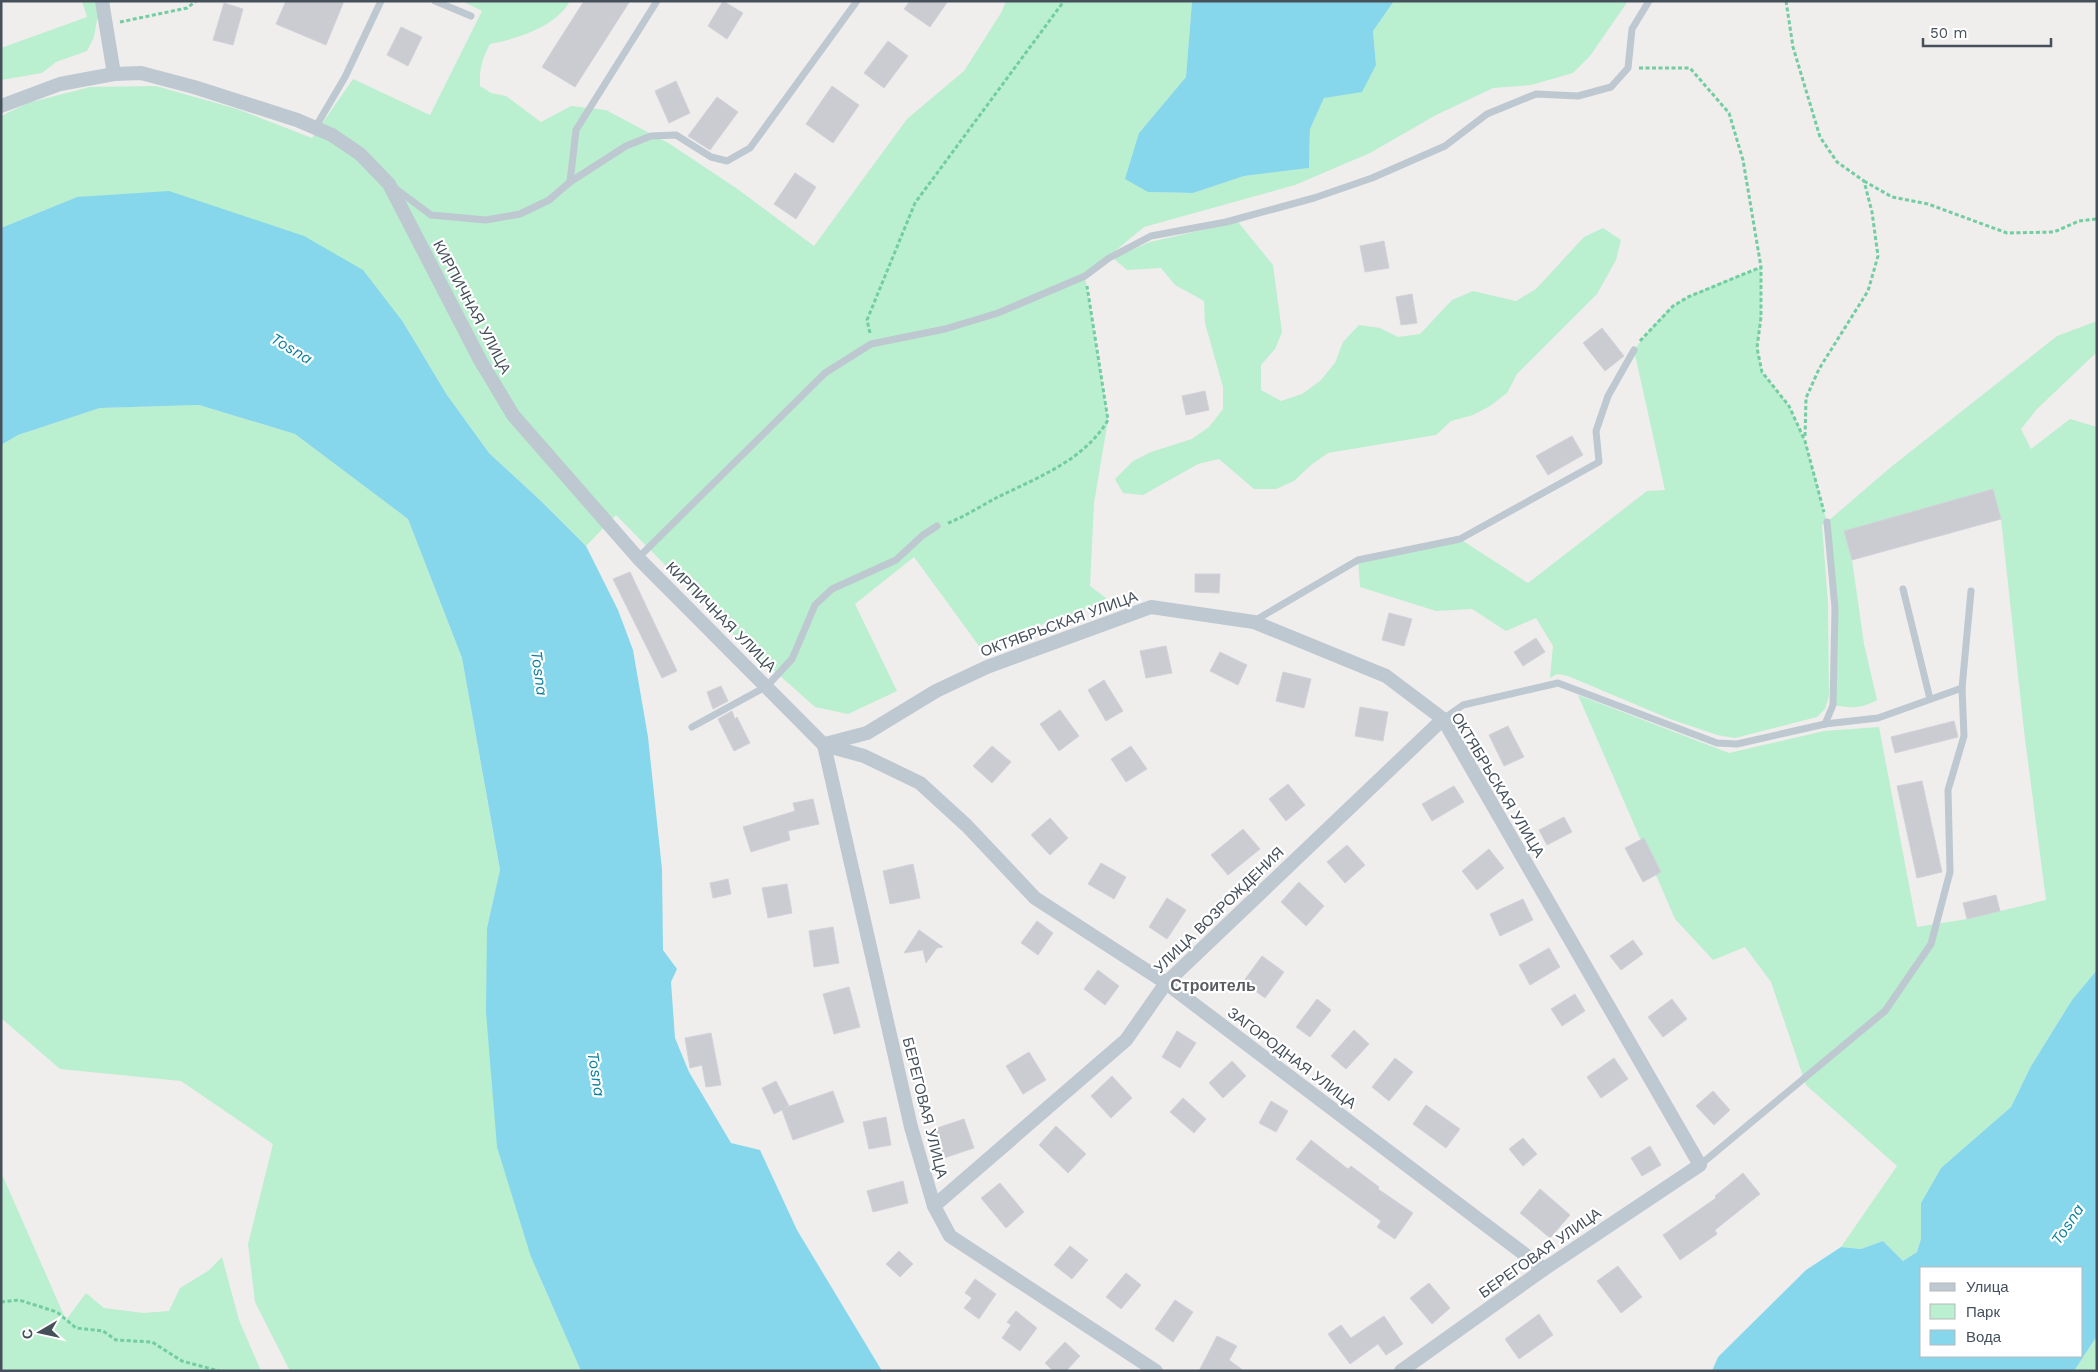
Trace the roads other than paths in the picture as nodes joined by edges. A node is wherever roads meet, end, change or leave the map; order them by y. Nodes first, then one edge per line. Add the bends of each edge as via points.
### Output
1 (102, 1) edge
2 (381, 1) edge
3 (435, 1) edge
4 (657, 1) edge
5 (857, 1) edge
6 (1649, 1) edge
7 (471, 16) dead end
8 (114, 74) junction
9 (1, 106) edge
10 (315, 128) junction
11 (570, 182) junction
12 (389, 184) junction
13 (1634, 350) road end
14 (1827, 522) road end
15 (937, 526) road end
16 (638, 558) junction
17 (1903, 589) dead end
18 (1970, 591) dead end
19 (1254, 622) junction
20 (767, 686) junction
21 (1962, 688) junction
22 (1930, 699) junction
23 (1443, 720) junction
24 (1825, 724) junction
25 (692, 726) dead end
26 (824, 745) junction
27 (1166, 983) junction
28 (1700, 1165) junction
29 (934, 1206) junction
30 (1544, 1269) junction
31 (1156, 1371) edge
32 (1400, 1371) edge

1 - 8 street
2 - 10 lane via 345,77
3 - 7 lane
4 - 11 lane via 576,130
5 - 11 lane via 750,148 727,161 711,157 676,135 651,136 626,146
6 - 16 lane via 1632,29 1628,68 1611,87 1578,96 1536,94 1487,114 1445,146 1356,184 1226,222 1151,236 1109,258 1085,276 998,313 945,329 871,344 825,373
8 - 9 street, КИРПИЧНАЯ УЛИЦА via 60,84
8 - 10 street, КИРПИЧНАЯ УЛИЦА via 141,73 194,87
10 - 12 street, КИРПИЧНАЯ УЛИЦА via 360,154
11 - 12 lane via 549,200 520,214 486,220 431,215
12 - 16 street, КИРПИЧНАЯ УЛИЦА via 480,360 513,415
13 - 19 lane via 1608,396 1596,431 1599,462 1460,539 1358,560
14 - 24 lane via 1835,608 1833,705
15 - 20 lane via 896,560 832,589 816,605 792,659
16 - 20 street, КИРПИЧНАЯ УЛИЦА
17 - 22 lane
18 - 21 lane
19 - 23 street, ОКТЯБРЬСКАЯ УЛИЦА via 1386,676
19 - 26 street, ОКТЯБРЬСКАЯ УЛИЦА via 1151,607 987,667 936,690 867,733
20 - 25 lane
20 - 26 street, КИРПИЧНАЯ УЛИЦА
21 - 22 lane
21 - 28 lane via 1964,736 1948,790 1950,872 1931,944 1885,1011
22 - 24 lane via 1878,718
23 - 24 lane via 1464,705 1558,683 1717,743 1737,744
23 - 27 street, УЛИЦА ВОЗРОЖДЕНИЯ
23 - 28 street, ОКТЯБРЬСКАЯ УЛИЦА
26 - 27 street, ЗАГОРОДНАЯ УЛИЦА via 864,756 920,783 967,826 1035,898
26 - 29 street, БЕРЕГОВАЯ УЛИЦА via 911,1127
27 - 29 street, УЛИЦА ВОЗРОЖДЕНИЯ via 1126,1040
27 - 30 street, ЗАГОРОДНАЯ УЛИЦА
28 - 30 street, БЕРЕГОВАЯ УЛИЦА
29 - 31 street, БЕРЕГОВАЯ УЛИЦА via 950,1236
30 - 32 street, БЕРЕГОВАЯ УЛИЦА

